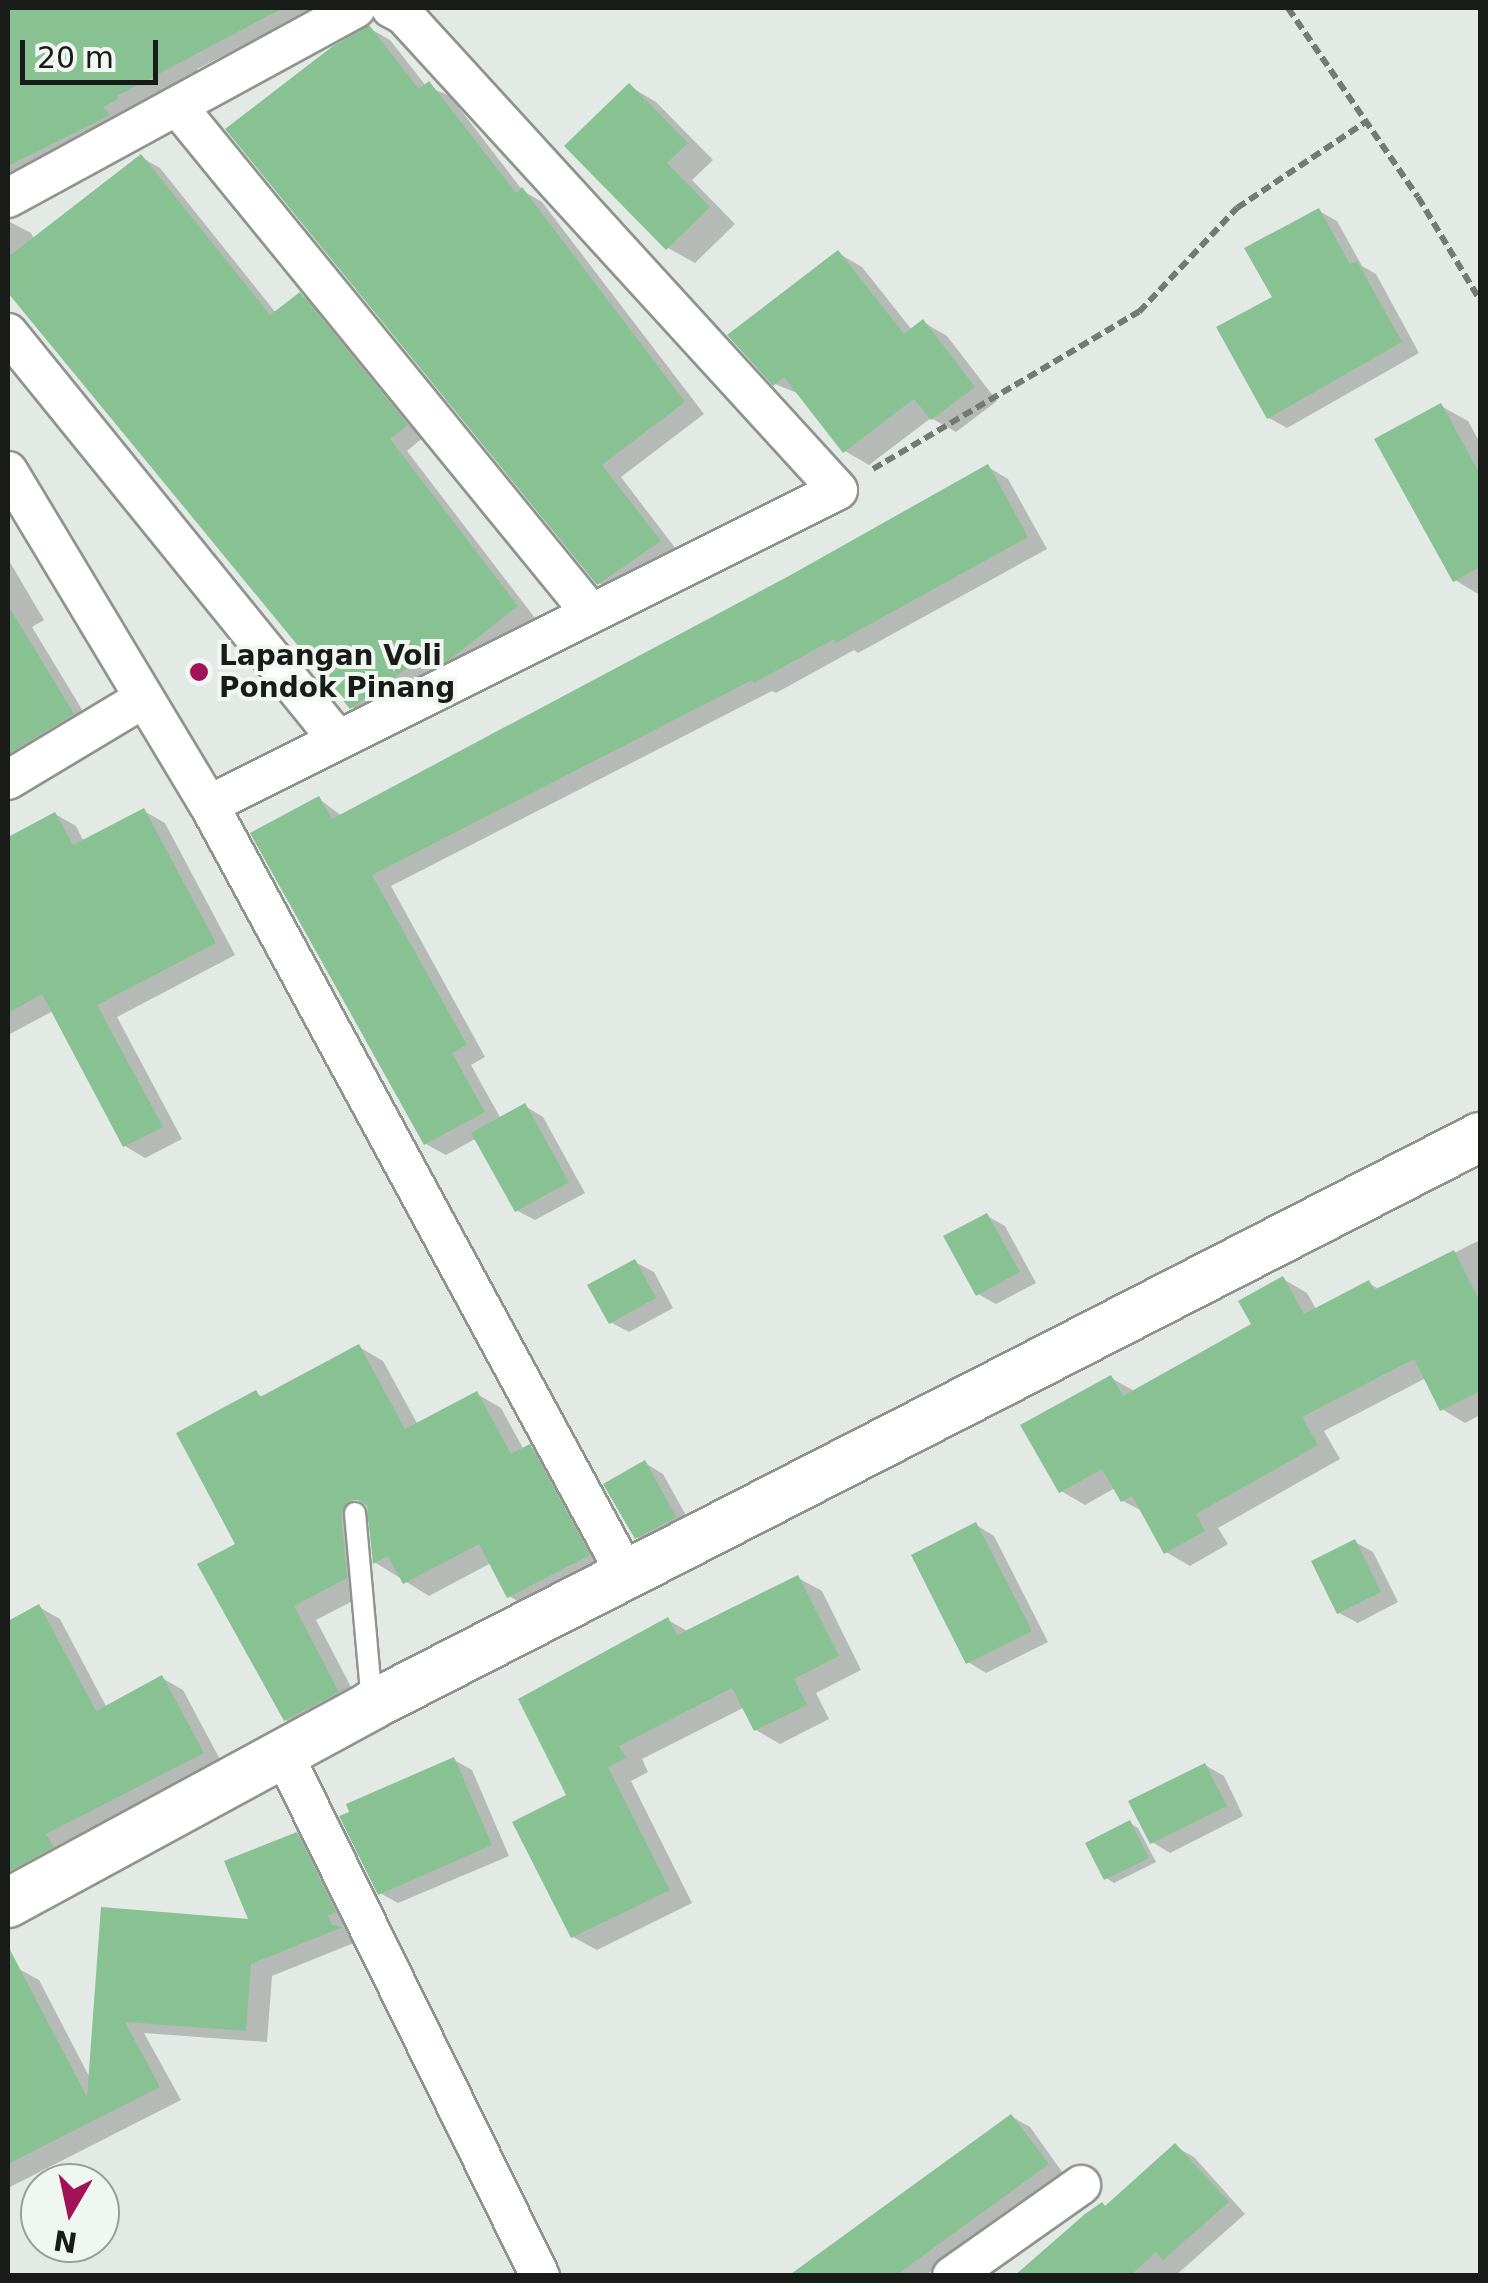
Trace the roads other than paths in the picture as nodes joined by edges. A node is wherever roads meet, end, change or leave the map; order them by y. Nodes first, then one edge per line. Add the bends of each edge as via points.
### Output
1 (356, 8) edge
2 (391, 8) edge
3 (178, 106) junction
4 (8, 198) edge
5 (8, 332) edge
6 (8, 471) edge
7 (591, 613) junction
8 (143, 699) junction
9 (338, 740) junction
10 (8, 780) edge
11 (209, 805) junction
12 (1480, 1137) edge
13 (355, 1513) dead end
14 (627, 1576) junction
15 (372, 1705) junction
16 (283, 1753) junction
17 (8, 1903) edge
18 (1081, 2185) dead end
19 (540, 2276) edge
20 (952, 2276) edge

1 - 3 street
2 - 7 street via 838,490
3 - 4 street
3 - 7 street
5 - 9 street
6 - 8 street
7 - 9 street
8 - 10 street
8 - 11 street
9 - 11 street
11 - 14 street
12 - 14 street
13 - 15 lane
14 - 15 street
15 - 16 street
16 - 17 street
16 - 19 street
18 - 20 street

